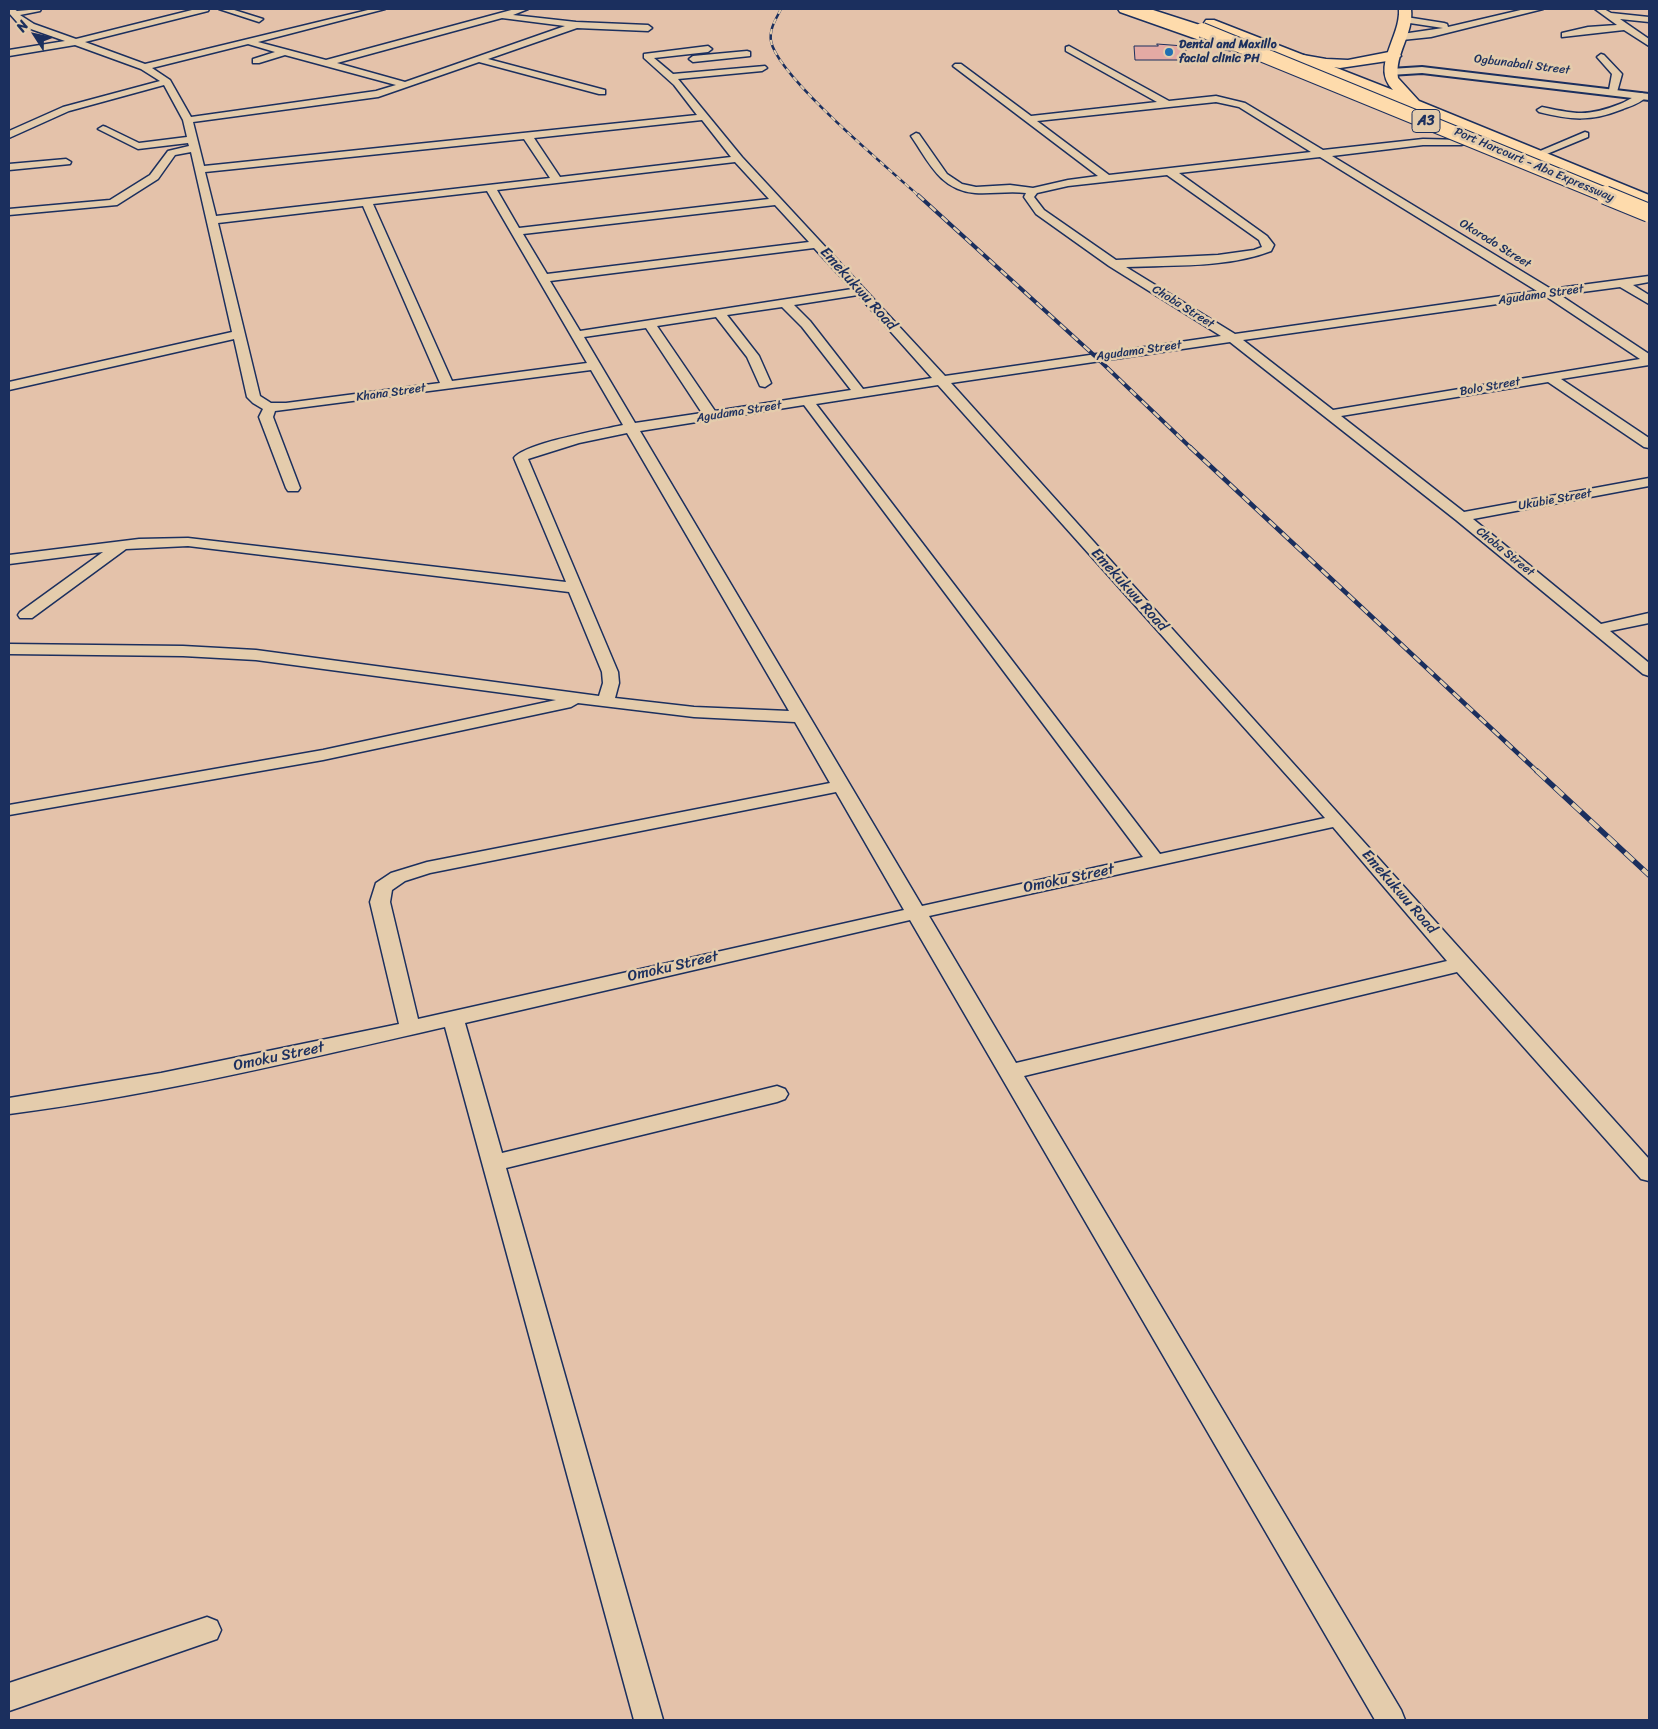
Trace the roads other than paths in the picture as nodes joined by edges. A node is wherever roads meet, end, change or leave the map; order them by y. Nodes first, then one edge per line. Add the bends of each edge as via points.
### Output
1 (37, 9) edge
2 (205, 9) edge
3 (223, 9) edge
4 (381, 9) edge
5 (524, 9) edge
6 (1124, 9) edge
7 (1139, 9) edge
8 (1153, 9) edge
9 (1167, 9) edge
10 (1539, 9) edge
11 (1599, 9) edge
12 (13, 11) edge
13 (486, 11) dead end
14 (1401, 14) edge
15 (502, 15) junction
16 (1610, 16) junction
17 (1649, 19) edge
18 (259, 20) dead end
19 (576, 25) junction
20 (1455, 27) junction
21 (648, 28) dead end
22 (1206, 28) junction
23 (1627, 28) junction
24 (1565, 35) dead end
25 (1402, 37) junction
26 (76, 42) junction
27 (249, 42) junction
28 (1649, 43) edge
29 (708, 49) dead end
30 (1069, 49) dead end
31 (286, 52) junction
32 (9, 53) edge
33 (747, 54) dead end
34 (1601, 57) dead end
35 (1303, 59) junction
36 (480, 60) junction
37 (256, 61) dead end
38 (1389, 61) junction
39 (654, 62) junction
40 (327, 63) junction
41 (958, 66) dead end
42 (144, 67) junction
43 (762, 68) dead end
44 (1343, 75) junction
45 (671, 77) junction
46 (1314, 81) junction
47 (166, 82) junction
48 (407, 85) junction
49 (1614, 90) junction
50 (602, 92) dead end
51 (1647, 96) edge
52 (1166, 103) junction
53 (1413, 104) junction
54 (1382, 110) junction
55 (1542, 110) dead end
56 (703, 117) junction
57 (1030, 119) junction
58 (188, 120) junction
59 (103, 129) dead end
60 (1436, 132) junction
61 (9, 135) edge
62 (527, 135) junction
63 (1586, 135) dead end
64 (916, 136) dead end
65 (1423, 142) junction
66 (1461, 142) junction
67 (195, 144) junction
68 (1325, 154) junction
69 (1538, 154) junction
70 (738, 159) junction
71 (66, 162) dead end
72 (9, 167) edge
73 (202, 169) junction
74 (1170, 172) junction
75 (1108, 179) junction
76 (557, 180) junction
77 (490, 188) junction
78 (1033, 190) junction
79 (1649, 200) edge
80 (776, 201) junction
81 (367, 202) junction
82 (1649, 206) edge
83 (9, 212) edge
84 (1649, 214) edge
85 (212, 220) junction
86 (1649, 220) edge
87 (516, 232) junction
88 (817, 244) junction
89 (1113, 264) junction
90 (543, 278) junction
91 (1649, 279) edge
92 (1622, 283) junction
93 (861, 291) junction
94 (1550, 294) junction
95 (1649, 300) edge
96 (785, 303) junction
97 (719, 313) junction
98 (648, 324) junction
99 (239, 334) junction
100 (576, 335) junction
101 (1233, 338) junction
102 (1649, 360) edge
103 (594, 366) junction
104 (1549, 377) junction
105 (940, 381) junction
106 (765, 383) dead end
107 (9, 386) edge
108 (448, 386) junction
109 (860, 393) junction
110 (807, 401) junction
111 (270, 407) junction
112 (1331, 414) junction
113 (711, 416) junction
114 (630, 428) junction
115 (1649, 444) edge
116 (1649, 482) edge
117 (293, 488) dead end
118 (1461, 517) junction
119 (122, 545) junction
120 (9, 559) edge
121 (575, 588) junction
122 (26, 615) dead end
123 (1649, 618) edge
124 (1598, 629) junction
125 (9, 649) edge
126 (1649, 670) edge
127 (584, 699) junction
128 (606, 702) junction
129 (800, 717) junction
130 (841, 786) junction
131 (9, 810) edge
132 (1337, 821) junction
133 (1155, 860) junction
134 (915, 912) junction
135 (1461, 964) junction
136 (453, 1018) junction
137 (410, 1027) junction
138 (1010, 1072) junction
139 (776, 1094) dead end
140 (9, 1106) edge
141 (493, 1163) junction
142 (1649, 1173) edge
143 (207, 1630) dead end
144 (9, 1697) edge
145 (648, 1720) edge
146 (1391, 1720) edge

1 - 12 street
2 - 26 street
3 - 18 street
4 - 27 street
5 - 15 street
6 - 46 main road via 1200,34
7 - 22 main road, Port Harcourt - Aba Expressway / A3
8 - 22 main road, Port Harcourt - Aba Expressway / A3
9 - 35 main road
10 - 20 street
11 - 16 street
12 - 26 street via 31,26
13 - 15 street
14 - 20 street
14 - 25 main road
14 - 38 main road via 1392,25
15 - 19 street
15 - 40 street
16 - 17 street
16 - 23 street
19 - 21 street
19 - 36 street
20 - 25 street
22 - 82 main road, Port Harcourt - Aba Expressway / A3
22 - 84 main road, Port Harcourt - Aba Expressway / A3, bridge
23 - 24 street
23 - 28 street
25 - 38 main road
26 - 32 street
26 - 42 street
27 - 31 street
27 - 42 street
29 - 39 street via 646,56
30 - 52 street
31 - 37 street
31 - 40 street
33 - 39 street
34 - 49 street via 1617,74
35 - 38 main road via 1326,64
35 - 44 main road
36 - 48 street
36 - 50 street
38 - 44 main road
38 - 49 street, Ogbunabali Street
38 - 51 street, Ogbunabali Street via 1422,70
38 - 53 main road via 1391,78
39 - 45 street, Emekukwu Road
40 - 48 street
41 - 57 street
42 - 47 street
43 - 45 street
44 - 46 main road
44 - 53 main road
45 - 56 street, Emekukwu Road
46 - 54 main road
47 - 58 street
47 - 61 street via 82,103
48 - 58 street via 362,97
49 - 51 street, Ogbunabali Street
51 - 55 street via 1584,117
52 - 57 street, Okorodo Street
52 - 68 street, Okorodo Street via 1216,99 1242,105
53 - 54 main road via 1405,110
53 - 69 main road
54 - 60 main road
56 - 62 street
56 - 70 street, Emekukwu Road
57 - 75 street
58 - 67 street
59 - 67 street via 138,146
60 - 65 street
60 - 66 main road
62 - 73 street
62 - 76 street
63 - 69 street
64 - 78 street via 943,176 959,187
65 - 66 street
65 - 68 street
66 - 86 main road
67 - 73 street
67 - 83 street via 172,153 154,177 113,203
68 - 74 street
68 - 94 street, Okorodo Street
69 - 79 main road
70 - 76 street
70 - 80 street, Emekukwu Road
71 - 72 street
73 - 85 street
74 - 75 street
74 - 89 street via 1263,238 1267,249 1232,256
75 - 78 street
76 - 77 street
77 - 81 street
77 - 87 street
78 - 89 street, Choba Street via 1029,197 1040,212
80 - 87 street
80 - 88 street, Emekukwu Road
81 - 85 street
81 - 108 street
85 - 99 street
87 - 90 street
88 - 90 street
88 - 93 street, Emekukwu Road
89 - 101 street, Choba Street
90 - 100 street
91 - 92 street, Agudama Street
92 - 94 street, Agudama Street
92 - 95 street
93 - 96 street
93 - 105 street, Emekukwu Road
94 - 101 street, Agudama Street
94 - 102 street, Okorodo Street
96 - 97 street
96 - 109 street via 806,324
97 - 98 street
97 - 106 street via 753,356
98 - 100 street
98 - 113 street
99 - 107 street
99 - 111 street via 254,396 259,403
100 - 103 street
101 - 105 street, Agudama Street
101 - 112 street, Choba Street
102 - 104 street, Bolo Street
103 - 108 street, Khana Street
103 - 114 street
104 - 112 street, Bolo Street
104 - 115 street
105 - 109 street, Agudama Street
105 - 132 street, Emekukwu Road
108 - 111 street, Khana Street
109 - 110 street, Agudama Street
110 - 113 street, Agudama Street
110 - 133 street
111 - 117 street via 266,417
112 - 118 street, Choba Street
113 - 114 street, Agudama Street
114 - 121 street, Agudama Street via 544,447 521,458
114 - 129 street
116 - 118 street, Ukubie Street
118 - 124 street, Choba Street
119 - 120 street
119 - 121 street via 188,542
119 - 122 street
121 - 128 street via 610,672
123 - 124 street
124 - 126 street, Choba Street
125 - 127 street via 256,655
127 - 128 street
127 - 131 street via 323,755
128 - 129 street via 694,712
129 - 130 street
130 - 134 street
130 - 137 street via 427,868 398,877 383,887 380,902
132 - 133 street, Omoku Street
132 - 135 street, Emekukwu Road
133 - 134 street, Omoku Street
134 - 136 street, Omoku Street
134 - 138 street
135 - 138 street
135 - 142 street, Emekukwu Road
136 - 137 street, Omoku Street
136 - 141 street
137 - 140 street, Omoku Street via 239,1066 100,1093
138 - 146 street
139 - 141 street
141 - 145 street
143 - 144 street

